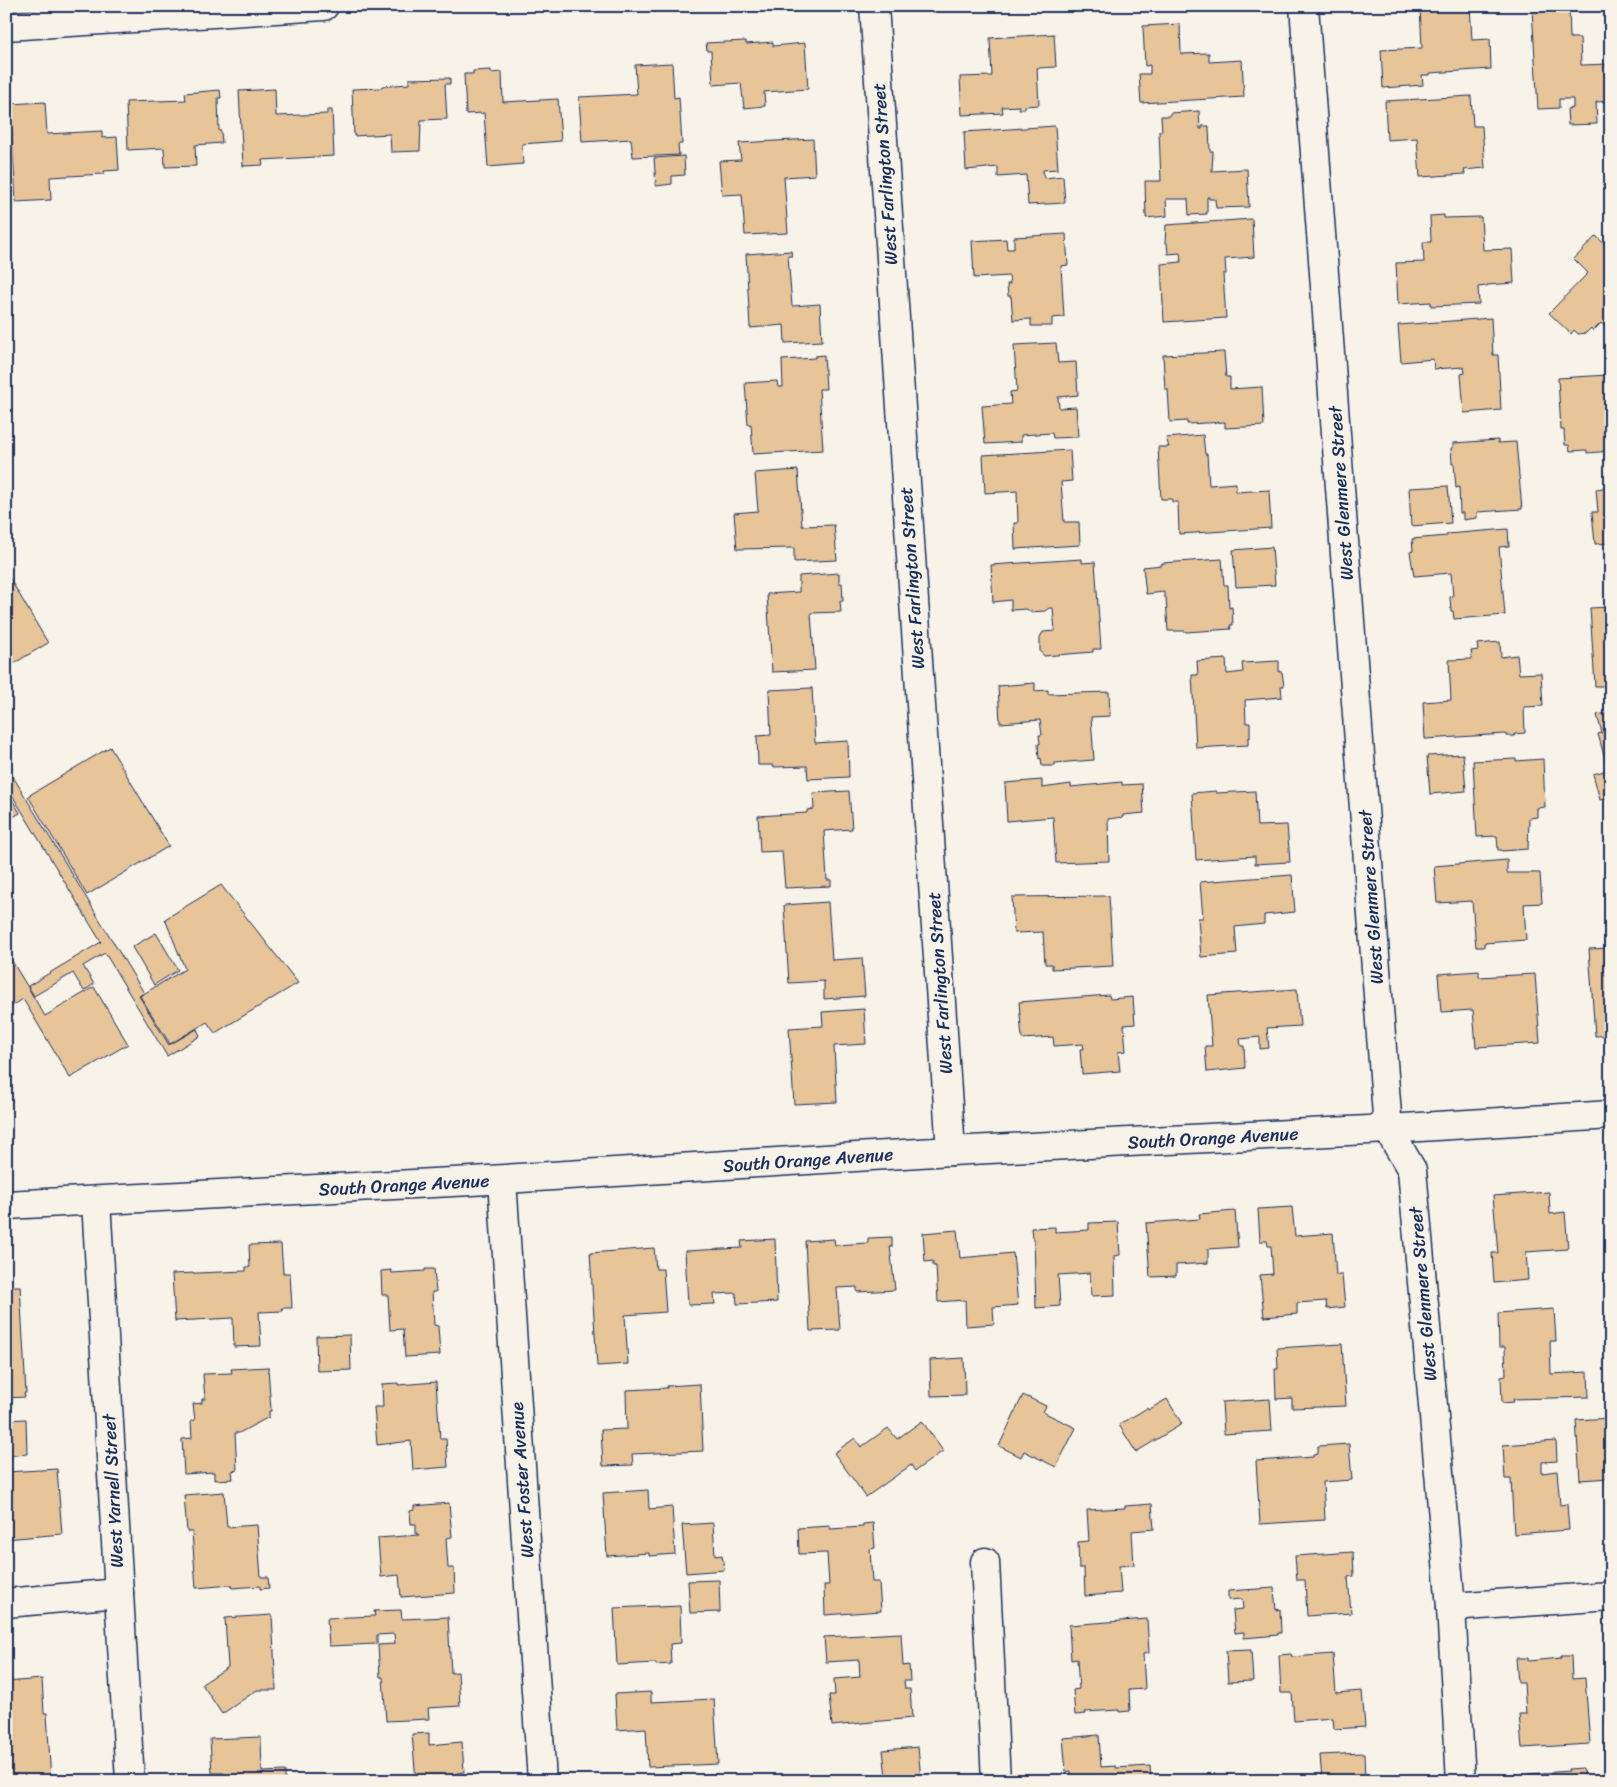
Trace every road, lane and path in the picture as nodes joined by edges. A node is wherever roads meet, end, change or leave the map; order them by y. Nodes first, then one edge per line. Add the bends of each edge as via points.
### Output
1 (324, 6) edge
2 (874, 6) edge
3 (1304, 6) edge
4 (6, 26) edge
5 (1611, 1115) edge
6 (1388, 1129) junction
7 (951, 1151) junction
8 (502, 1180) junction
9 (96, 1201) junction
10 (6, 1206) edge
11 (985, 1562) dead end
12 (119, 1593) junction
13 (1611, 1596) edge
14 (6, 1603) edge
15 (1451, 1607) junction
16 (130, 1781) edge
17 (542, 1781) edge
18 (996, 1781) edge
19 (1461, 1781) edge

1 - 4 street
2 - 7 street, West Farlington Street
3 - 6 street, West Glenmere Street
5 - 6 street, South Orange Avenue
6 - 7 street, South Orange Avenue
6 - 15 street, West Glenmere Street via 1412,1170
7 - 8 street, South Orange Avenue
8 - 9 street, South Orange Avenue
8 - 17 street, West Foster Avenue
9 - 10 street, South Orange Avenue
9 - 12 street, West Yarnell Street
11 - 18 street
12 - 14 street
12 - 16 street, West Yarnell Street
13 - 15 street
15 - 19 street, West Glenmere Street

